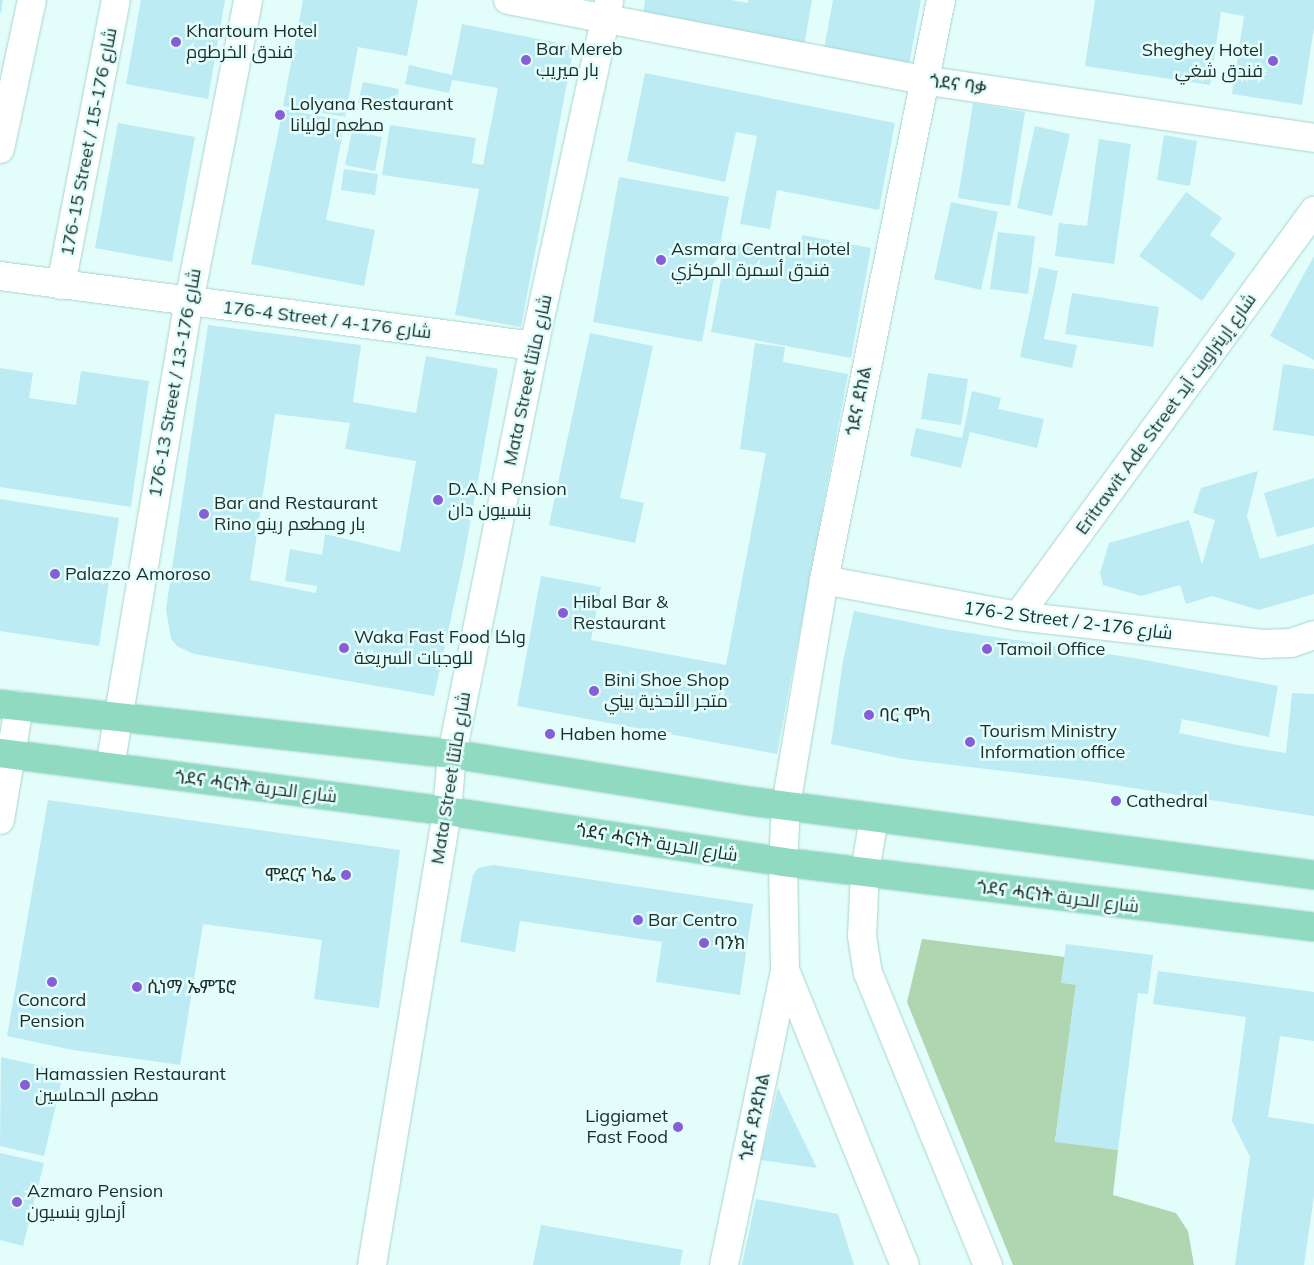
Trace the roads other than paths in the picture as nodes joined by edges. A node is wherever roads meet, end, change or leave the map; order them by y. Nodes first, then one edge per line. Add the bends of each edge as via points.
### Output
1 (32, 0) edge
2 (116, 0) edge
3 (248, 0) edge
4 (508, 0) edge
5 (941, 0) edge
6 (607, 9) edge
7 (922, 80) junction
8 (1314, 138) edge
9 (0, 149) edge
10 (1314, 212) edge
11 (0, 276) edge
12 (61, 285) junction
13 (189, 302) junction
14 (534, 346) junction
15 (824, 580) junction
16 (1018, 616) junction
17 (1314, 635) edge
18 (10, 705) edge
19 (117, 718) junction
20 (6, 754) edge
21 (452, 754) junction
22 (110, 767) junction
23 (786, 805) junction
24 (446, 811) junction
25 (874, 818) junction
26 (0, 820) edge
27 (783, 862) junction
28 (865, 871) junction
29 (1314, 876) edge
30 (1314, 927) edge
31 (785, 970) junction
32 (372, 1265) edge
33 (724, 1265) edge
34 (905, 1265) edge
35 (988, 1265) edge

1 - 9 street
2 - 12 street, 176-15 Street / شارع 176-15
3 - 13 street, 176-13 Street / شارع 176-13
4 - 6 street, ጎደና ባቃ
5 - 7 street, ጎደና ደከል
6 - 7 street, ጎደና ባቃ
6 - 14 street, Mata Street شارع ماتئا
7 - 8 street, ጎደና ባቃ
7 - 15 street, ጎደና ደከል
10 - 16 street, Eritrawit Ade Street شارع إريتراويت آيد
11 - 12 street, 176-4 Street / شارع 176-4
12 - 13 street, 176-4 Street / شارع 176-4
13 - 14 street, 176-4 Street / شارع 176-4
13 - 19 street, 176-13 Street / شارع 176-13
14 - 21 street, Mata Street شارع ماتئا
15 - 16 street, 176-2 Street / شارع 176-2
15 - 23 street, ጎደና ደከል
16 - 17 street, 176-2 Street / شارع 176-2 via 1262,644 1291,643
18 - 19 main road
18 - 20 street
19 - 21 main road via 212,725
19 - 22 street, 176-13 Street / شارع 176-13
20 - 22 main road, ጎደና ሓርነት شارع الحرية
20 - 26 street
21 - 23 main road
21 - 24 street, Mata Street شارع ماتئا
22 - 24 main road, ጎደና ሓርነት شارع الحرية
23 - 25 main road
23 - 27 street, ጎደና ደከል
24 - 27 main road, ጎደና ሓርነት شارع الحرية
24 - 32 street, Mata Street شارع ماتئا
25 - 28 street
25 - 29 main road
27 - 28 main road, ጎደና ሓርነት شارع الحرية
27 - 31 street, ጎደና ደከል
28 - 30 main road, ጎደና ሓርነት شارع الحرية
28 - 35 street via 862,936 868,973
31 - 33 street, ጎደና ደንደከል
31 - 34 street

